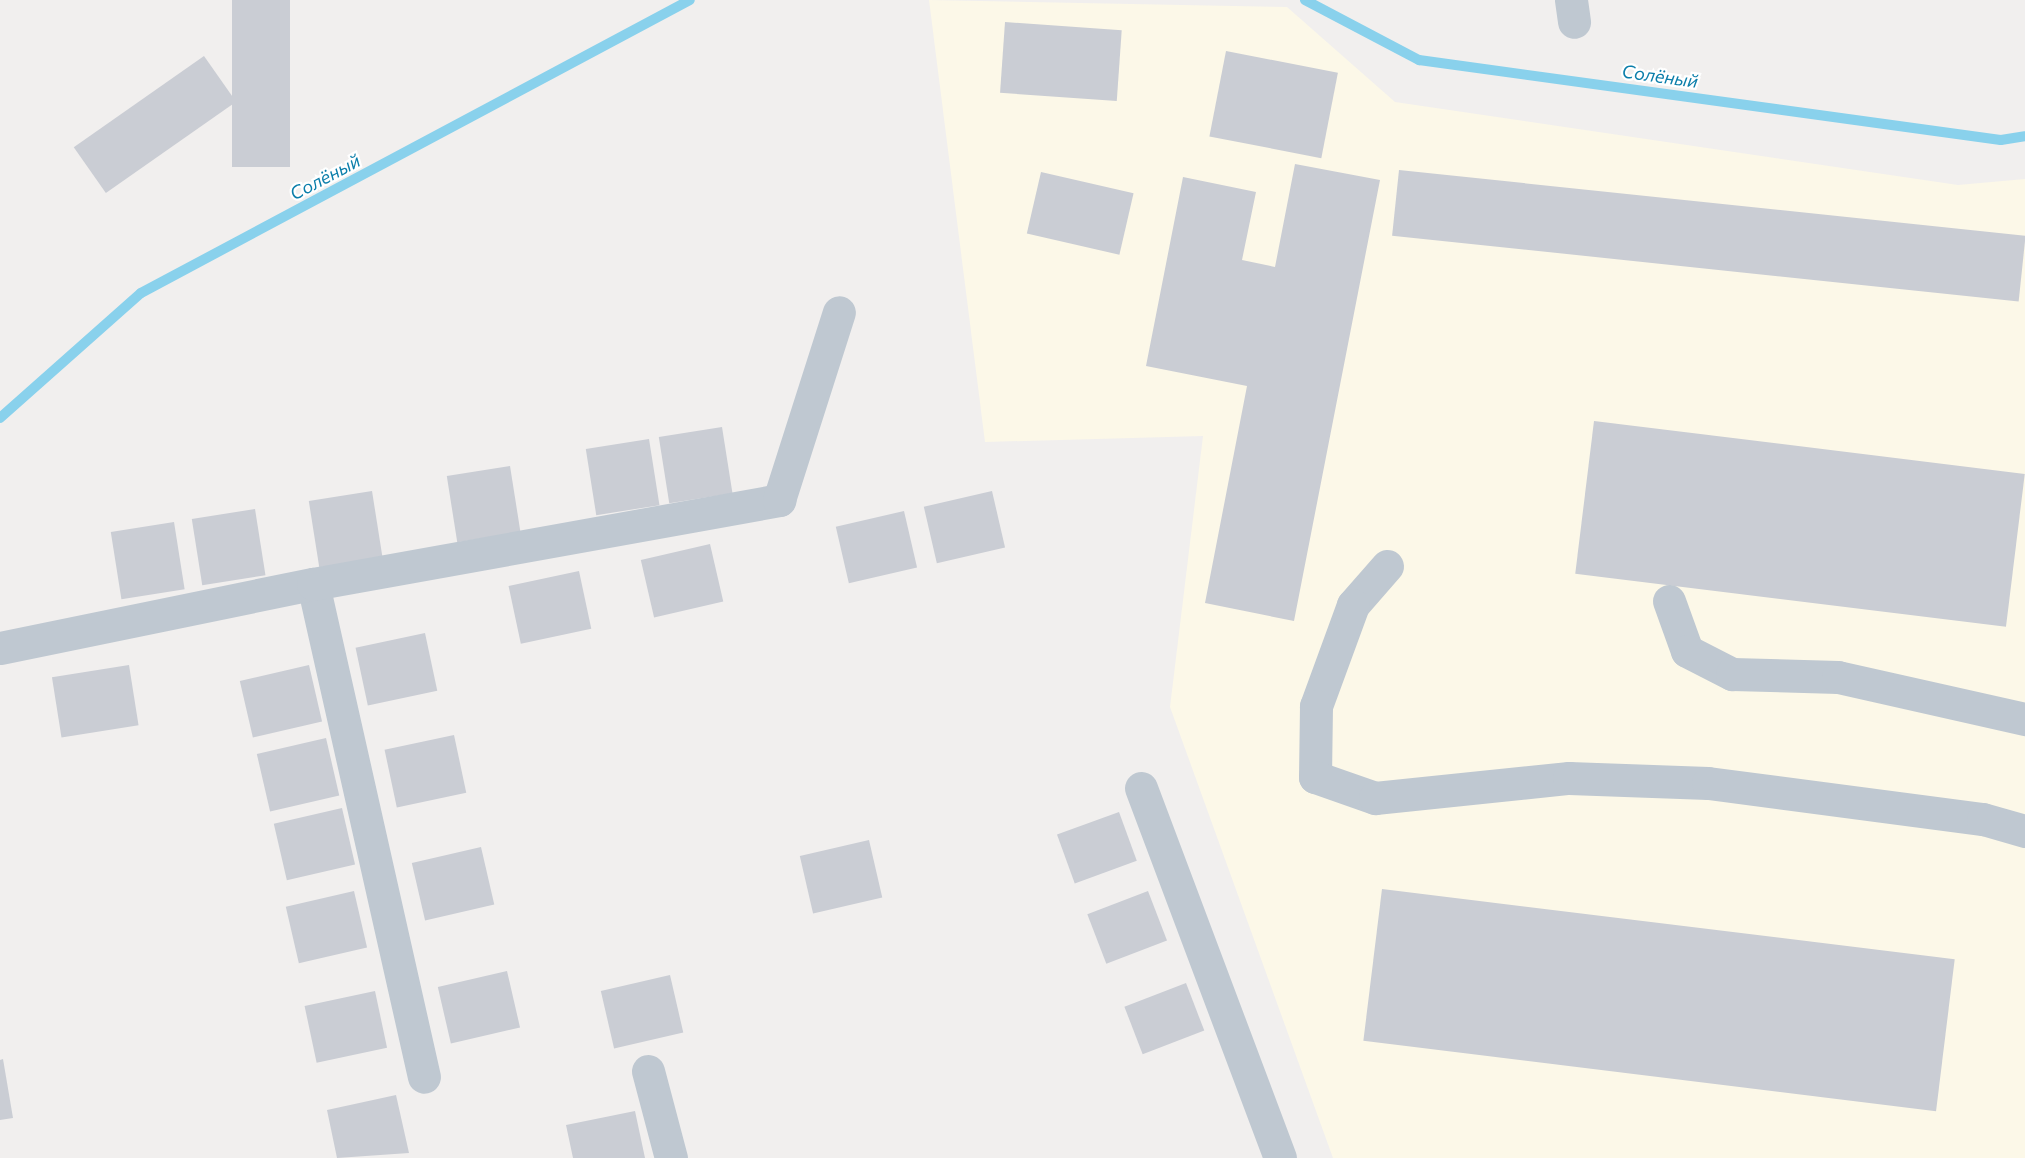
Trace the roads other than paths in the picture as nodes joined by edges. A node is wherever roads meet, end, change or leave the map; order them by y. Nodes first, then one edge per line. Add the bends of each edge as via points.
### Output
1 (838, 312) dead end
2 (1388, 566) dead end
3 (313, 584) junction
4 (1669, 601) dead end
5 (0, 648) edge
6 (2025, 719) edge
7 (1141, 788) dead end
8 (2025, 831) edge
9 (648, 1071) dead end
10 (424, 1077) dead end
11 (670, 1158) edge
12 (1280, 1158) edge

1 - 3 street via 779,500
2 - 8 street via 1353,605 1316,706 1315,777 1375,798 1569,778 1708,783 1983,819
3 - 5 street
3 - 10 street
4 - 6 street via 1687,651 1732,674 1838,677
7 - 12 street
9 - 11 street

